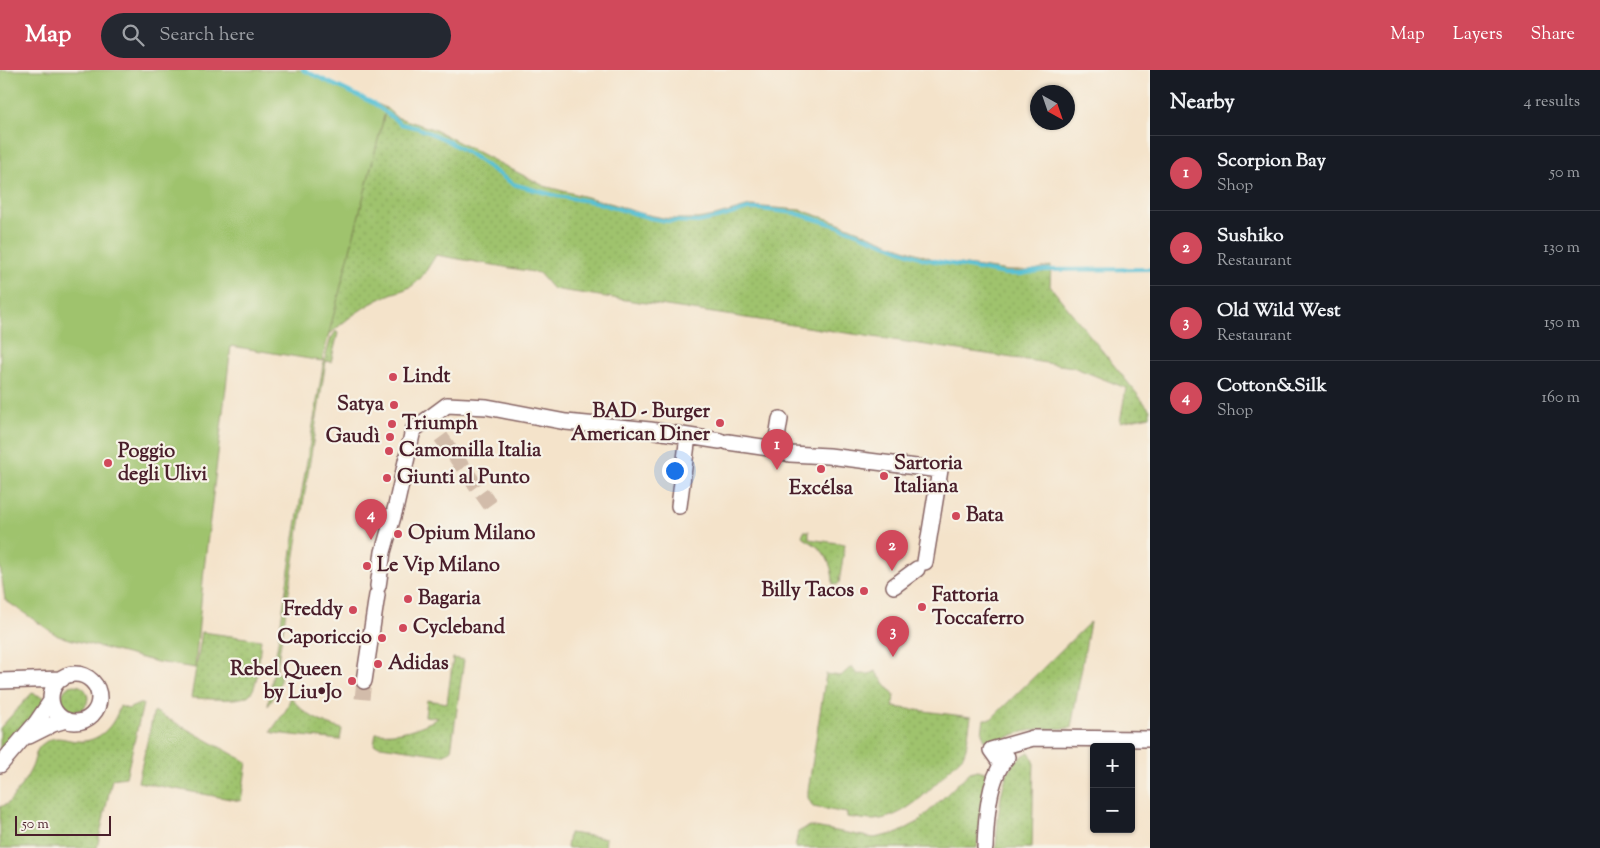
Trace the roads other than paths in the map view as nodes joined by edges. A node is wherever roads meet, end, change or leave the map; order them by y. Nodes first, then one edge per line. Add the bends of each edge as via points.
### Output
1 (780, 418) dead end
2 (688, 436) junction
3 (775, 450) junction
4 (679, 506) dead end
5 (894, 586) dead end
6 (20, 679) junction
7 (62, 679) junction
8 (0, 681) edge
9 (364, 681) tunnel mouth
10 (51, 700) junction
11 (66, 720) junction
12 (1034, 738) junction
13 (1150, 739) edge
14 (18, 744) junction
15 (1001, 764) junction
16 (0, 765) edge
17 (985, 848) edge

1 - 3 street
2 - 3 street
2 - 4 street
2 - 9 street via 566,422 487,407 447,405 413,430 383,552
3 - 5 street via 940,470 921,566
6 - 7 street
6 - 8 street
6 - 10 street
7 - 10 street via 54,688
7 - 11 street via 82,676 93,683 98,694 97,707 90,717 78,722
10 - 11 street via 56,713
10 - 14 street
11 - 14 street via 37,731
12 - 13 street
12 - 15 street
12 - 15 street via 991,750
14 - 16 street
15 - 17 street via 994,781

